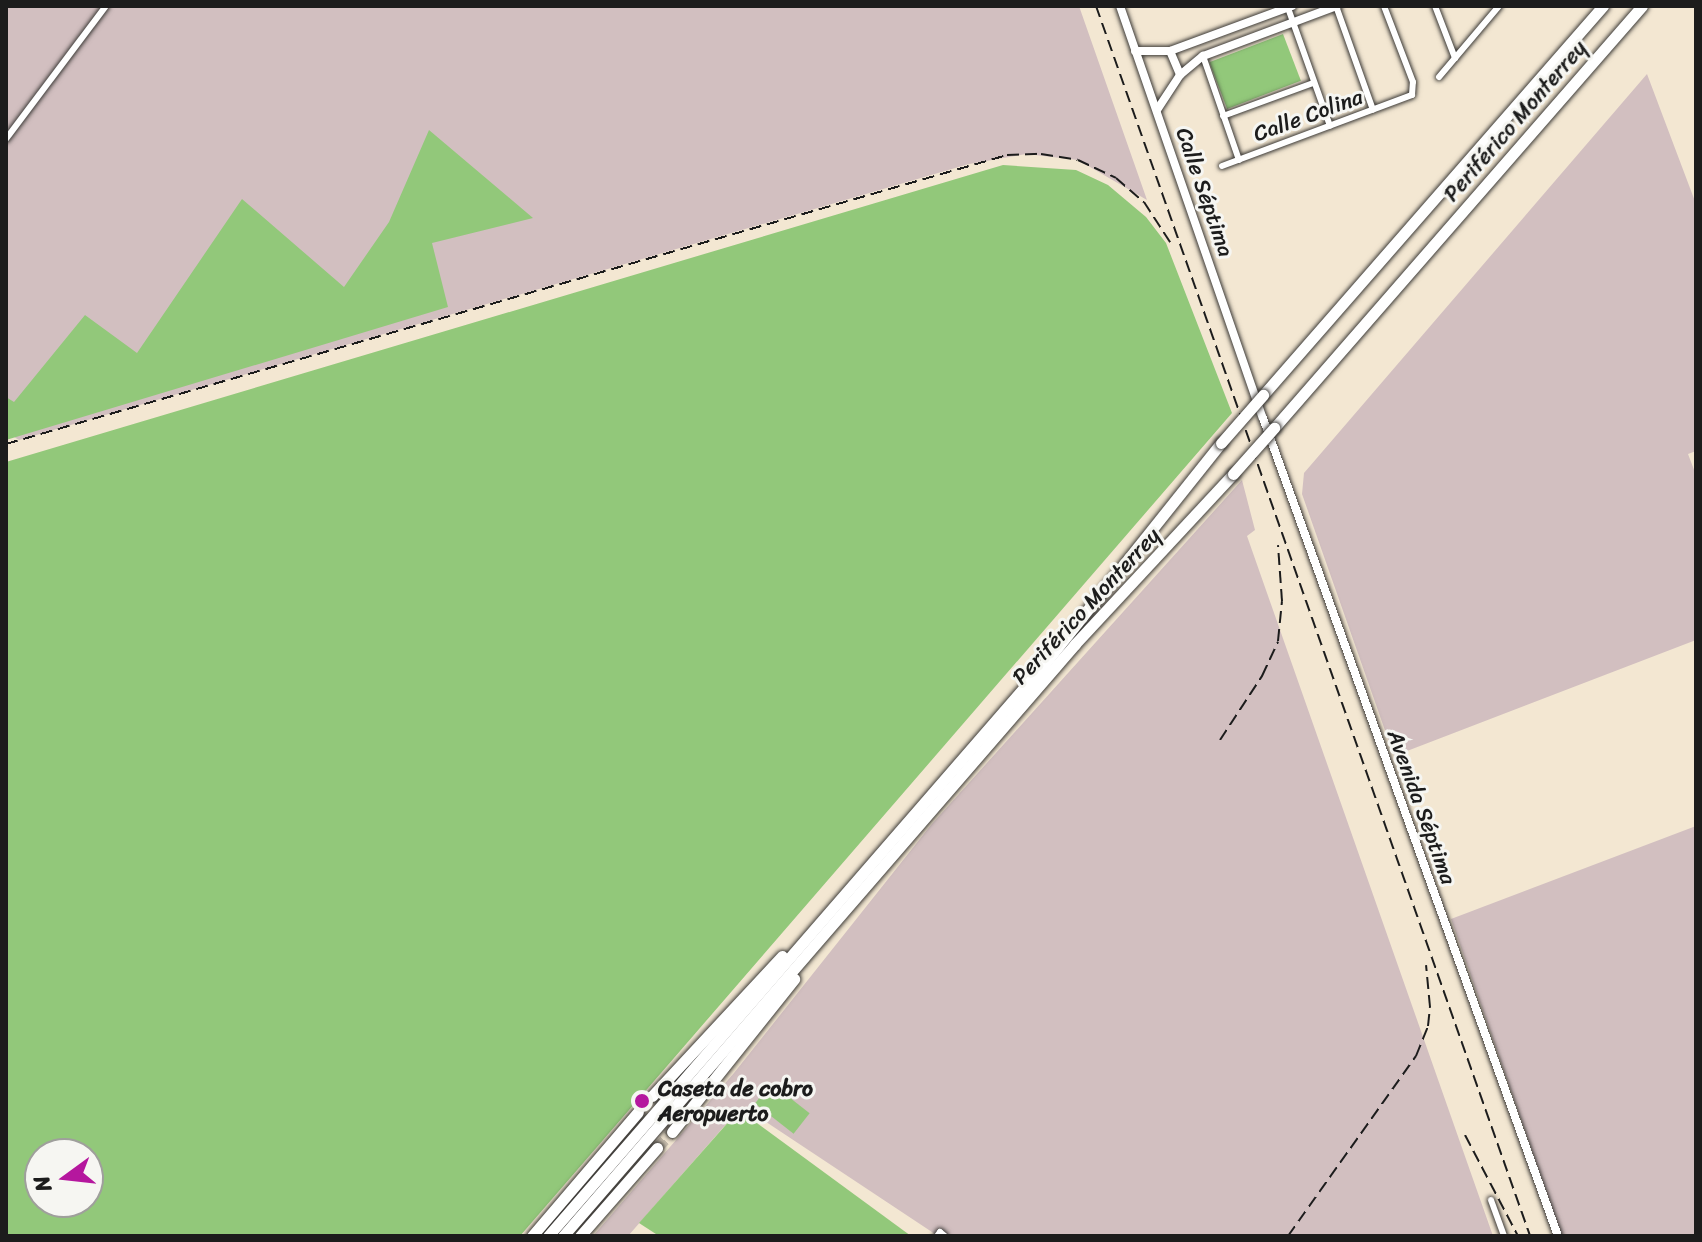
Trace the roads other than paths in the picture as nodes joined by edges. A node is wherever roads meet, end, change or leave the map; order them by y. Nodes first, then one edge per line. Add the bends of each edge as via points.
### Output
1 (106, 6) edge
2 (1120, 6) edge
3 (1336, 6) edge
4 (1384, 6) edge
5 (1499, 6) edge
6 (1603, 6) edge
7 (1642, 6) edge
8 (1290, 7) edge
9 (1437, 7) edge
10 (1292, 22) junction
11 (1135, 51) junction
12 (1170, 51) junction
13 (1203, 56) junction
14 (1455, 58) junction
15 (1180, 75) junction
16 (1439, 77) dead end
17 (1313, 83) junction
18 (1157, 110) junction
19 (1373, 110) junction
20 (1223, 116) junction
21 (1330, 126) junction
22 (6, 139) edge
23 (1239, 160) junction
24 (1222, 166) dead end
25 (1258, 393) junction
26 (810, 942) junction
27 (652, 1096) tunnel mouth
28 (638, 1112) tunnel mouth
29 (672, 1132) tunnel mouth
30 (657, 1148) tunnel mouth
31 (1491, 1200) dead end
32 (532, 1236) edge
33 (548, 1236) edge
34 (563, 1236) edge
35 (580, 1236) edge
36 (1504, 1236) edge
37 (1558, 1236) edge

1 - 22 street
2 - 11 street, Calle Séptima
3 - 10 street
3 - 19 street
4 - 19 street, Calle Colina via 1413,92
5 - 14 street
6 - 25 highway, Periférico Monterrey
7 - 26 highway, Periférico Monterrey, bridge via 1274,428
8 - 10 street
8 - 12 street
9 - 14 street
10 - 13 street
10 - 17 street
11 - 12 street
11 - 18 street, Calle Séptima
12 - 15 street
13 - 15 street
13 - 20 street
14 - 16 street
15 - 18 street
17 - 20 street
17 - 21 street
18 - 25 street, Calle Séptima
19 - 21 street, Calle Colina
20 - 23 street
21 - 23 street, Calle Colina
23 - 24 street, Calle Colina
25 - 26 highway, Periférico Monterrey, bridge via 1033,678
25 - 37 street, Avenida Séptima
26 - 27 highway via 770,968
26 - 29 highway via 791,984
26 - 33 highway, Periférico Monterrey
26 - 34 highway, Periférico Monterrey
28 - 32 highway
30 - 35 highway
31 - 36 street

